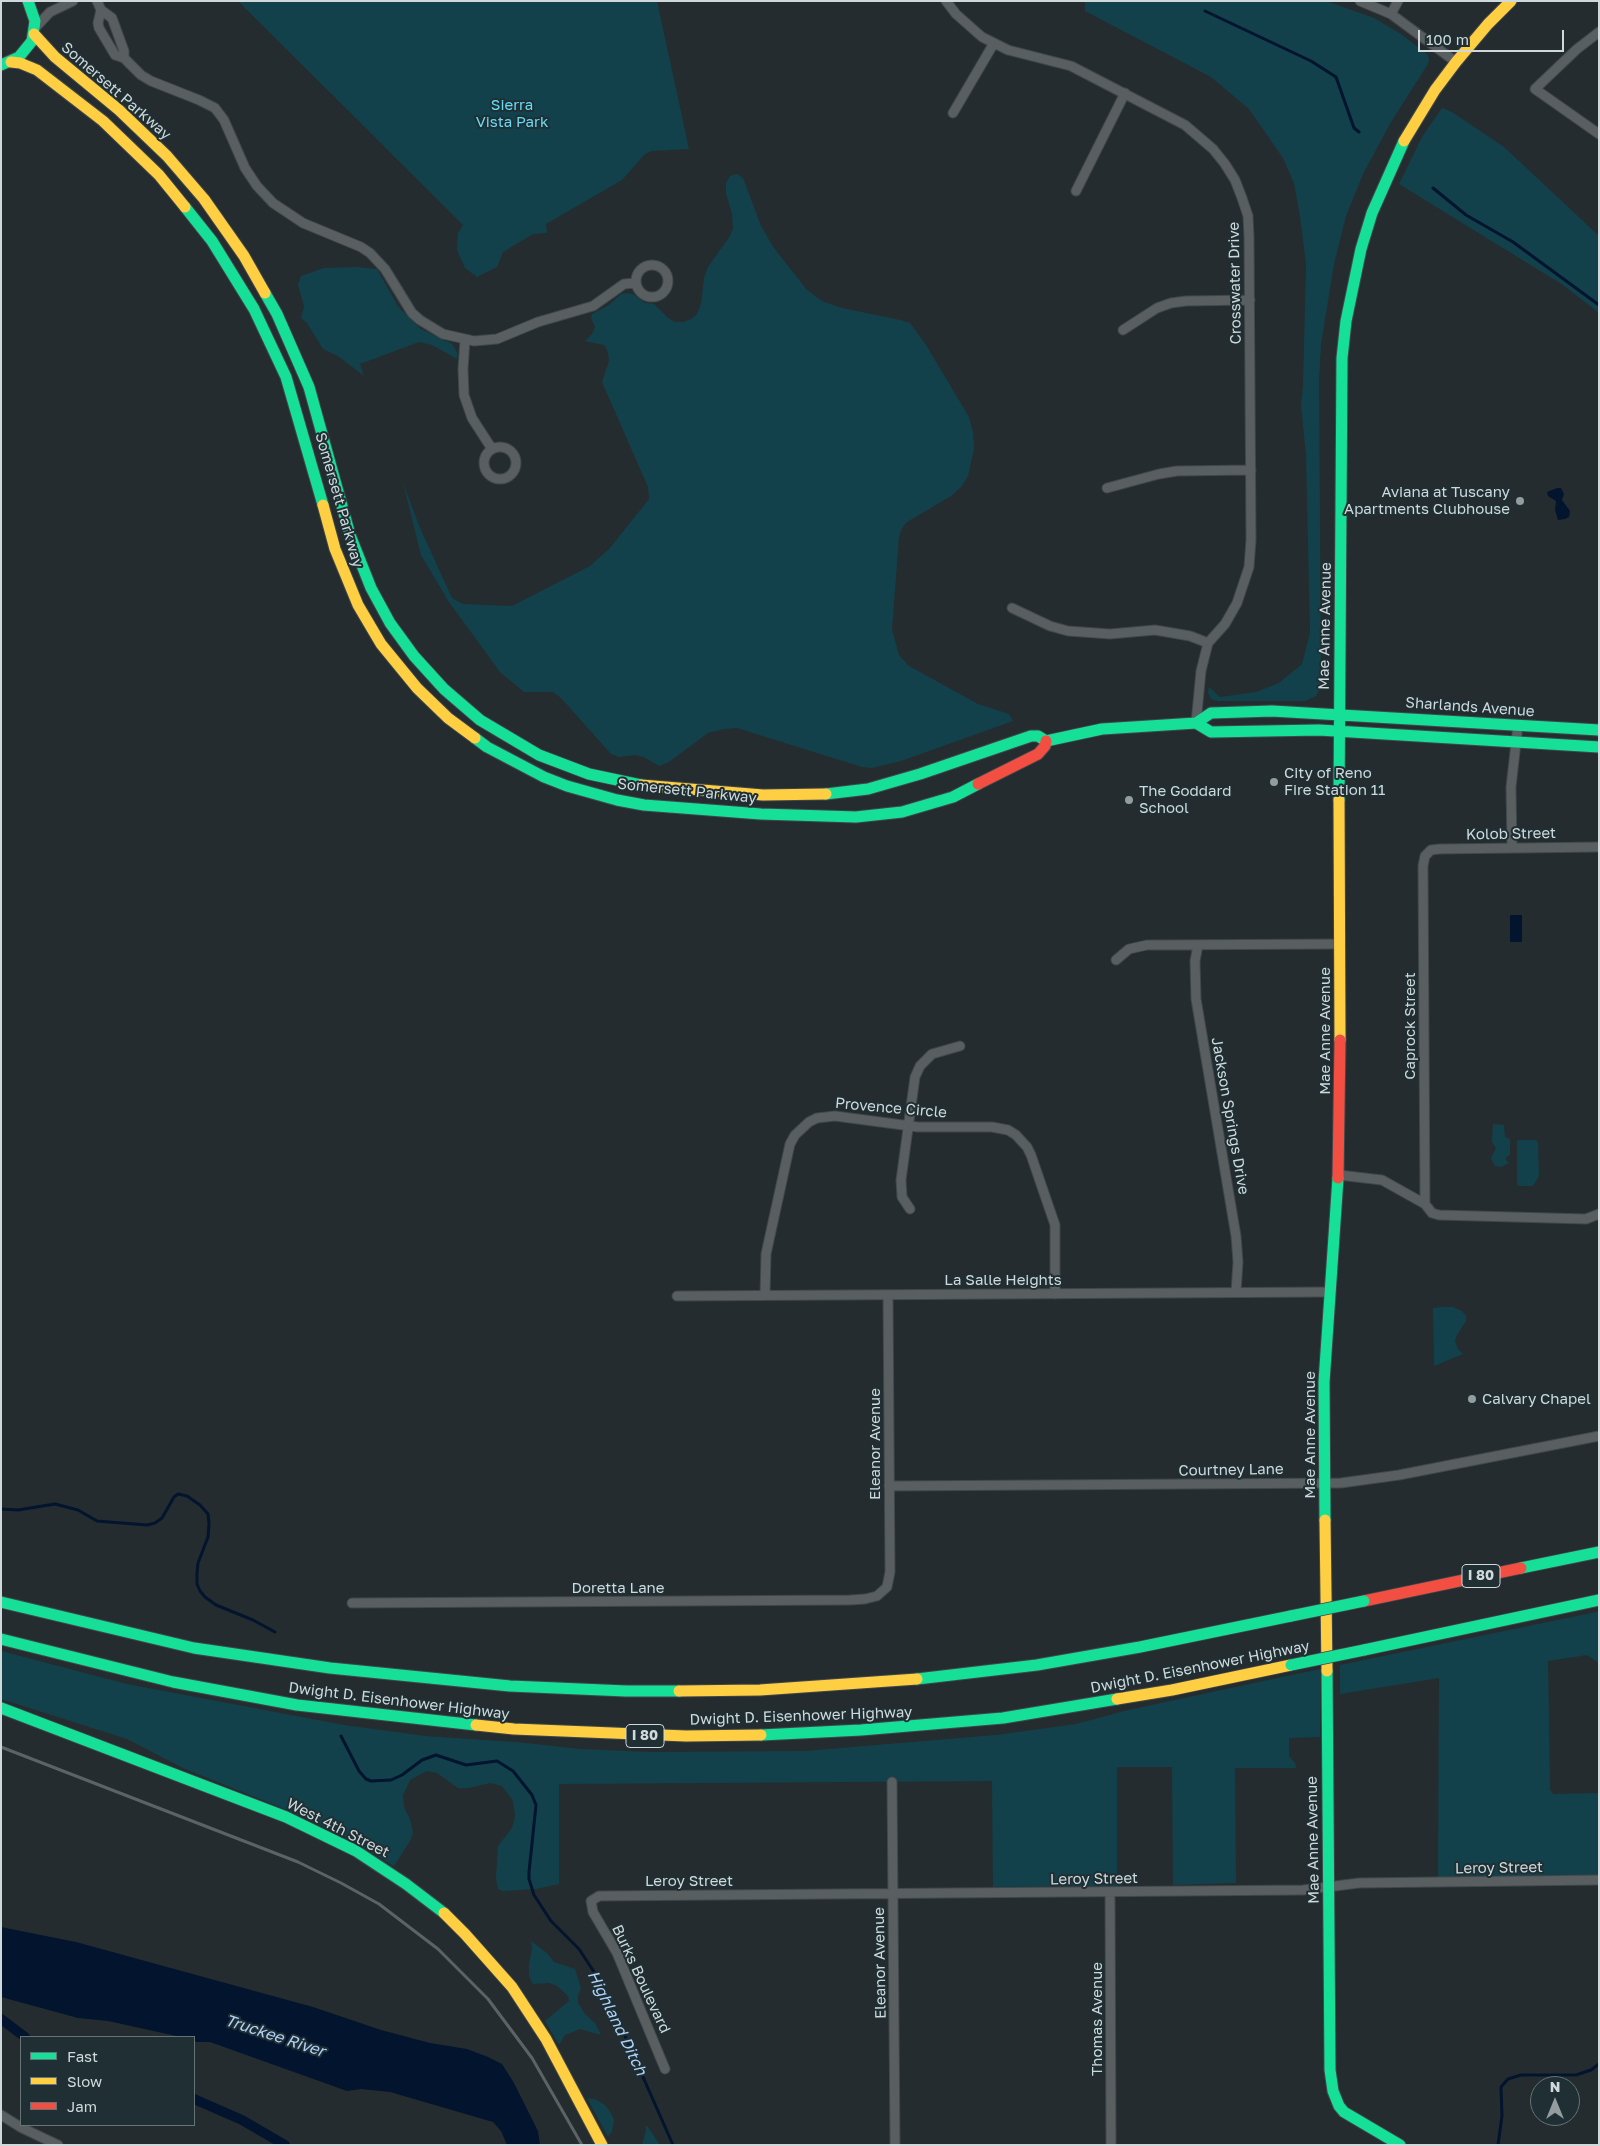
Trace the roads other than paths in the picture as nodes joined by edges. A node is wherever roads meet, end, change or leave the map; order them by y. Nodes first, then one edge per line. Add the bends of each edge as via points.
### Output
1 (28, 1) edge
2 (73, 1) edge
3 (946, 1) edge
4 (1360, 1) edge
5 (1398, 1) edge
6 (1511, 1) edge
7 (99, 6) edge
8 (1391, 14) junction
9 (34, 31) junction
10 (1599, 32) edge
11 (994, 43) junction
12 (124, 58) junction
13 (1456, 62) junction
14 (6, 63) edge
15 (1125, 93) junction
16 (953, 113) dead end
17 (1599, 134) edge
18 (1076, 191) dead end
19 (636, 283) dead end
20 (1250, 300) junction
21 (1123, 330) dead end
22 (466, 340) junction
23 (492, 449) dead end
24 (1251, 470) junction
25 (1107, 488) dead end
26 (1012, 608) dead end
27 (1208, 644) junction
28 (1339, 714) junction
29 (1196, 723) junction
30 (1518, 725) junction
31 (1599, 730) edge
32 (1339, 732) junction
33 (1046, 741) junction
34 (1515, 742) junction
35 (1599, 747) edge
36 (1595, 847) edge
37 (1512, 848) junction
38 (1430, 850) joint
39 (1340, 944) junction
40 (1198, 945) junction
41 (1116, 960) dead end
42 (960, 1046) dead end
43 (907, 1126) junction
44 (1339, 1175) junction
45 (1425, 1204) junction
46 (910, 1209) dead end
47 (1599, 1214) edge
48 (1236, 1292) junction
49 (1329, 1292) junction
50 (1055, 1294) junction
51 (765, 1295) junction
52 (888, 1295) junction
53 (677, 1296) dead end
54 (1599, 1436) edge
55 (1325, 1483) junction
56 (889, 1486) junction
57 (1599, 1552) edge
58 (883, 1592) joint
59 (1599, 1600) edge
60 (1, 1602) edge
61 (352, 1603) dead end
62 (1, 1640) edge
63 (1, 1708) edge
64 (892, 1782) dead end
65 (1599, 1880) edge
66 (1329, 1887) junction
67 (1110, 1892) junction
68 (893, 1894) junction
69 (591, 1901) joint
70 (666, 2069) dead end
71 (1, 2115) edge
72 (58, 2145) edge
73 (602, 2145) edge
74 (895, 2145) edge
75 (1111, 2145) edge
76 (1400, 2145) edge

1 - 9 main road via 33,11
2 - 9 street via 50,12
3 - 11 street, Crosswater Drive via 969,28
4 - 8 street
5 - 8 street
6 - 13 main road, Mae Anne Avenue
7 - 12 street via 112,18
7 - 12 street via 99,28 115,54
8 - 13 street
9 - 14 main road via 26,50
9 - 33 main road, Somersett Parkway via 54,57 119,110 167,156 204,199 244,256 277,314 309,387 350,535 371,588 414,656 444,690 480,720 538,755 589,774 639,785 763,795 816,795 868,789 1031,736
10 - 17 street via 1535,89
11 - 15 street, Crosswater Drive via 1008,50 1071,66
11 - 16 street
12 - 22 street via 150,81 215,108 224,120 245,168 273,203 303,223 361,247 385,269 404,303 420,320 443,334
13 - 28 main road, Mae Anne Avenue via 1416,120 1388,173 1364,240 1350,294 1341,394
14 - 33 main road, Somersett Parkway via 20,63 37,70 103,121 159,175 212,241 254,309 286,377 335,549 358,605 386,651 417,688 448,718 487,747 544,777 617,800 644,805 856,817 902,812 953,797 1038,754
15 - 18 street
15 - 20 street, Crosswater Drive via 1198,135 1213,149 1235,180 1248,216
19 - 22 street via 624,284 593,306 538,322 508,336 486,341
20 - 21 street via 1171,303 1157,308
20 - 24 street, Crosswater Drive
22 - 23 street via 464,395 472,418
24 - 25 street via 1177,471
24 - 27 street, Crosswater Drive via 1248,567 1237,603
26 - 27 street via 1068,631 1110,634 1155,630 1190,636
27 - 29 street, Crosswater Drive via 1201,672
28 - 29 main road, Somersett Parkway via 1218,712
28 - 30 main road, Sharlands Avenue
28 - 32 main road, Mae Anne Avenue
29 - 32 main road, Somersett Parkway via 1211,732
29 - 33 main road, Somersett Parkway via 1102,728
30 - 31 main road, Sharlands Avenue
30 - 34 street
32 - 34 main road
32 - 39 main road, Mae Anne Avenue
34 - 35 main road
34 - 37 street via 1511,787
36 - 37 street, Kolob Street
37 - 38 street, Kolob Street
38 - 45 street, Caprock Street via 1424,856 1423,866
39 - 40 street
39 - 44 main road, Mae Anne Avenue
40 - 41 street via 1137,946
40 - 48 street, Jackson Springs Drive via 1196,999 1236,1236
42 - 43 street via 938,1051 920,1066 914,1077
43 - 46 street via 901,1190
43 - 50 street, Provence Circle via 1000,1127 1022,1141 1055,1225
43 - 51 street, Provence Circle via 826,1116 810,1122 795,1135 787,1155 769,1234
44 - 45 street via 1382,1180
44 - 49 main road, Mae Anne Avenue
45 - 47 street via 1432,1213 1439,1215 1586,1219
48 - 49 street, La Salle Heights
48 - 50 street, La Salle Heights
49 - 55 main road, Mae Anne Avenue via 1324,1382
50 - 52 street, La Salle Heights
51 - 52 street, La Salle Heights
51 - 53 street, La Salle Heights
52 - 56 street, Eleanor Avenue
54 - 55 street, Courtney Lane via 1383,1478
55 - 56 street, Courtney Lane
55 - 66 main road, Mae Anne Avenue
56 - 58 street, Eleanor Avenue via 890,1572
57 - 60 main road, Dwight D. Eisenhower Highway / I 80, bridge via 1088,1656 936,1677 760,1690 626,1691 485,1684 321,1667 194,1648
58 - 61 street, Doretta Lane via 875,1597 850,1600
59 - 62 main road, Dwight D. Eisenhower Highway / I 80, bridge via 1163,1692 1003,1718 861,1730 686,1736 514,1729 297,1705 173,1682
63 - 73 main road, West 4th Street via 286,1817 356,1851 406,1884 448,1916 512,1987 546,2039
64 - 68 street, Eleanor Avenue
65 - 66 street, Leroy Street via 1359,1883
66 - 67 street, Leroy Street
66 - 76 main road, Mae Anne Avenue via 1330,2070 1333,2092 1339,2106 1350,2117
67 - 68 street, Leroy Street
67 - 75 street, Thomas Avenue
68 - 69 street, Leroy Street via 608,1895
68 - 74 street, Eleanor Avenue
69 - 70 street, Burks Boulevard via 593,1912 617,1953
71 - 72 street

